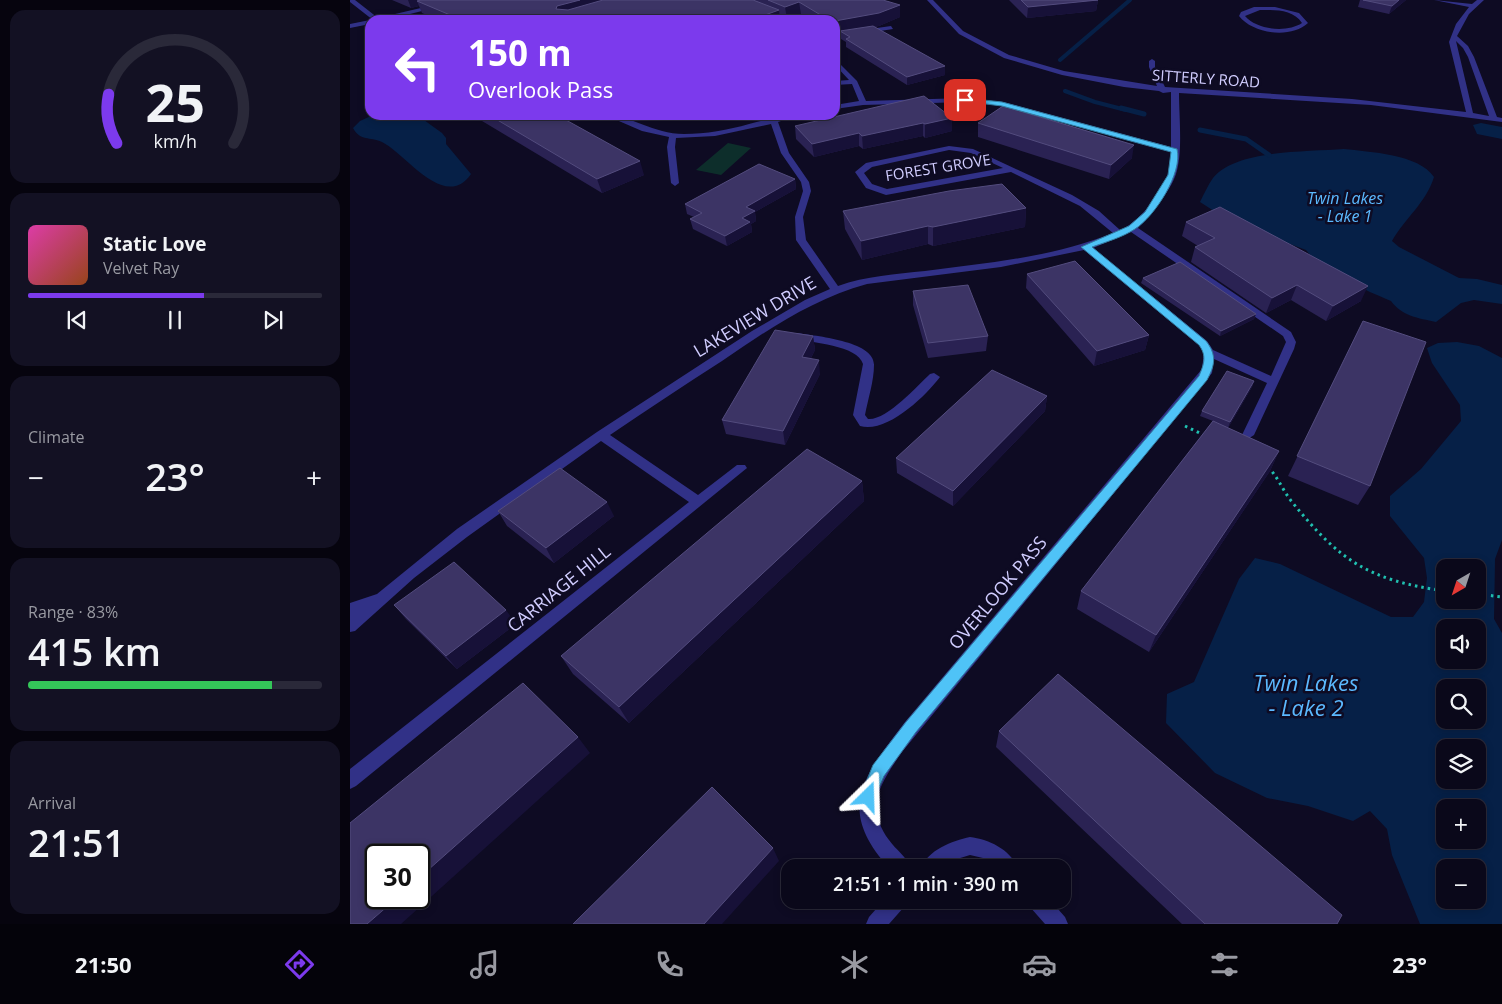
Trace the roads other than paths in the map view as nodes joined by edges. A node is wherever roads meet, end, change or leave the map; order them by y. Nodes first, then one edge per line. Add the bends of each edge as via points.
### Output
1 (352, 0) edge
2 (463, 0) edge
3 (732, 0) edge
4 (930, 0) edge
5 (1437, 0) edge
6 (1481, 0) edge
7 (1471, 6) junction
8 (1284, 8) joint
9 (372, 15) edge
10 (399, 15) edge
11 (770, 15) edge
12 (365, 23) edge
13 (350, 26) edge
14 (891, 28) edge
15 (840, 35) edge
16 (1454, 36) junction
17 (1152, 61) dead end
18 (840, 66) edge
19 (855, 82) junction
20 (840, 83) edge
21 (1163, 91) junction
22 (1175, 91) junction
23 (863, 103) junction
24 (840, 106) edge
25 (1470, 114) junction
26 (1494, 118) junction
27 (621, 120) edge
28 (774, 120) joint
29 (1502, 120) edge
30 (672, 135) junction
31 (1174, 151) junction
32 (1012, 170) junction
33 (675, 183) dead end
34 (1132, 228) junction
35 (1119, 234) junction
36 (1086, 247) junction
37 (836, 290) junction
38 (769, 326) junction
39 (1209, 352) junction
40 (934, 377) dead end
41 (1274, 381) junction
42 (601, 435) junction
43 (1248, 435) edge
44 (741, 468) dead end
45 (698, 502) junction
46 (387, 593) junction
47 (350, 610) edge
48 (350, 626) edge
49 (350, 780) edge
50 (892, 859) edge
51 (941, 859) edge
52 (999, 859) edge
53 (891, 909) edge
54 (1045, 909) edge
55 (882, 922) edge
56 (1058, 924) edge

1 - 9 street
2 - 10 street
3 - 11 street
4 - 21 street, SITTERLY ROAD via 939,14 958,29 1024,62 1098,81
5 - 7 street
6 - 7 street
7 - 16 street
8 - 8 street via 1299,16 1304,23 1295,29 1275,30 1255,26 1242,16 1254,9
12 - 13 street
14 - 15 street
16 - 25 street via 1453,50
16 - 26 street via 1472,57
17 - 21 street
18 - 19 street
19 - 20 street
19 - 23 street
21 - 22 street, SITTERLY ROAD
22 - 25 street, SITTERLY ROAD via 1353,102
22 - 31 street, LAKEVIEW DRIVE
23 - 24 street
23 - 31 street via 965,100 1002,104
25 - 26 street, SITTERLY ROAD
26 - 29 street, SITTERLY ROAD
27 - 30 street
28 - 30 street via 714,133
28 - 37 street via 785,153 805,182 807,192 799,217 801,240
30 - 33 street
31 - 34 street, LAKEVIEW DRIVE via 1172,175 1148,213
32 - 32 street, FOREST GROVE via 886,192 869,186 859,172 869,165 949,148 974,151
32 - 35 street, FOREST GROVE via 1083,205 1105,219
34 - 35 street, LAKEVIEW DRIVE
34 - 41 street via 1286,334 1291,342 1289,350
35 - 36 street, LAKEVIEW DRIVE
36 - 37 street, LAKEVIEW DRIVE via 1001,264 866,281
36 - 39 street via 1165,310
37 - 38 street, LAKEVIEW DRIVE
38 - 40 street via 784,333 853,347 867,357 869,364 859,415 867,424 883,422
38 - 42 street, LAKEVIEW DRIVE
39 - 41 street
39 - 50 street, OVERLOOK PASS via 1208,370 878,770 866,810 883,850
41 - 43 street
42 - 45 street
42 - 46 street, LAKEVIEW DRIVE via 462,533
44 - 45 street, CARRIAGE HILL
45 - 49 street, CARRIAGE HILL
46 - 47 street
46 - 48 street, LAKEVIEW DRIVE
51 - 52 street via 964,845 977,846
53 - 55 street
54 - 56 street

